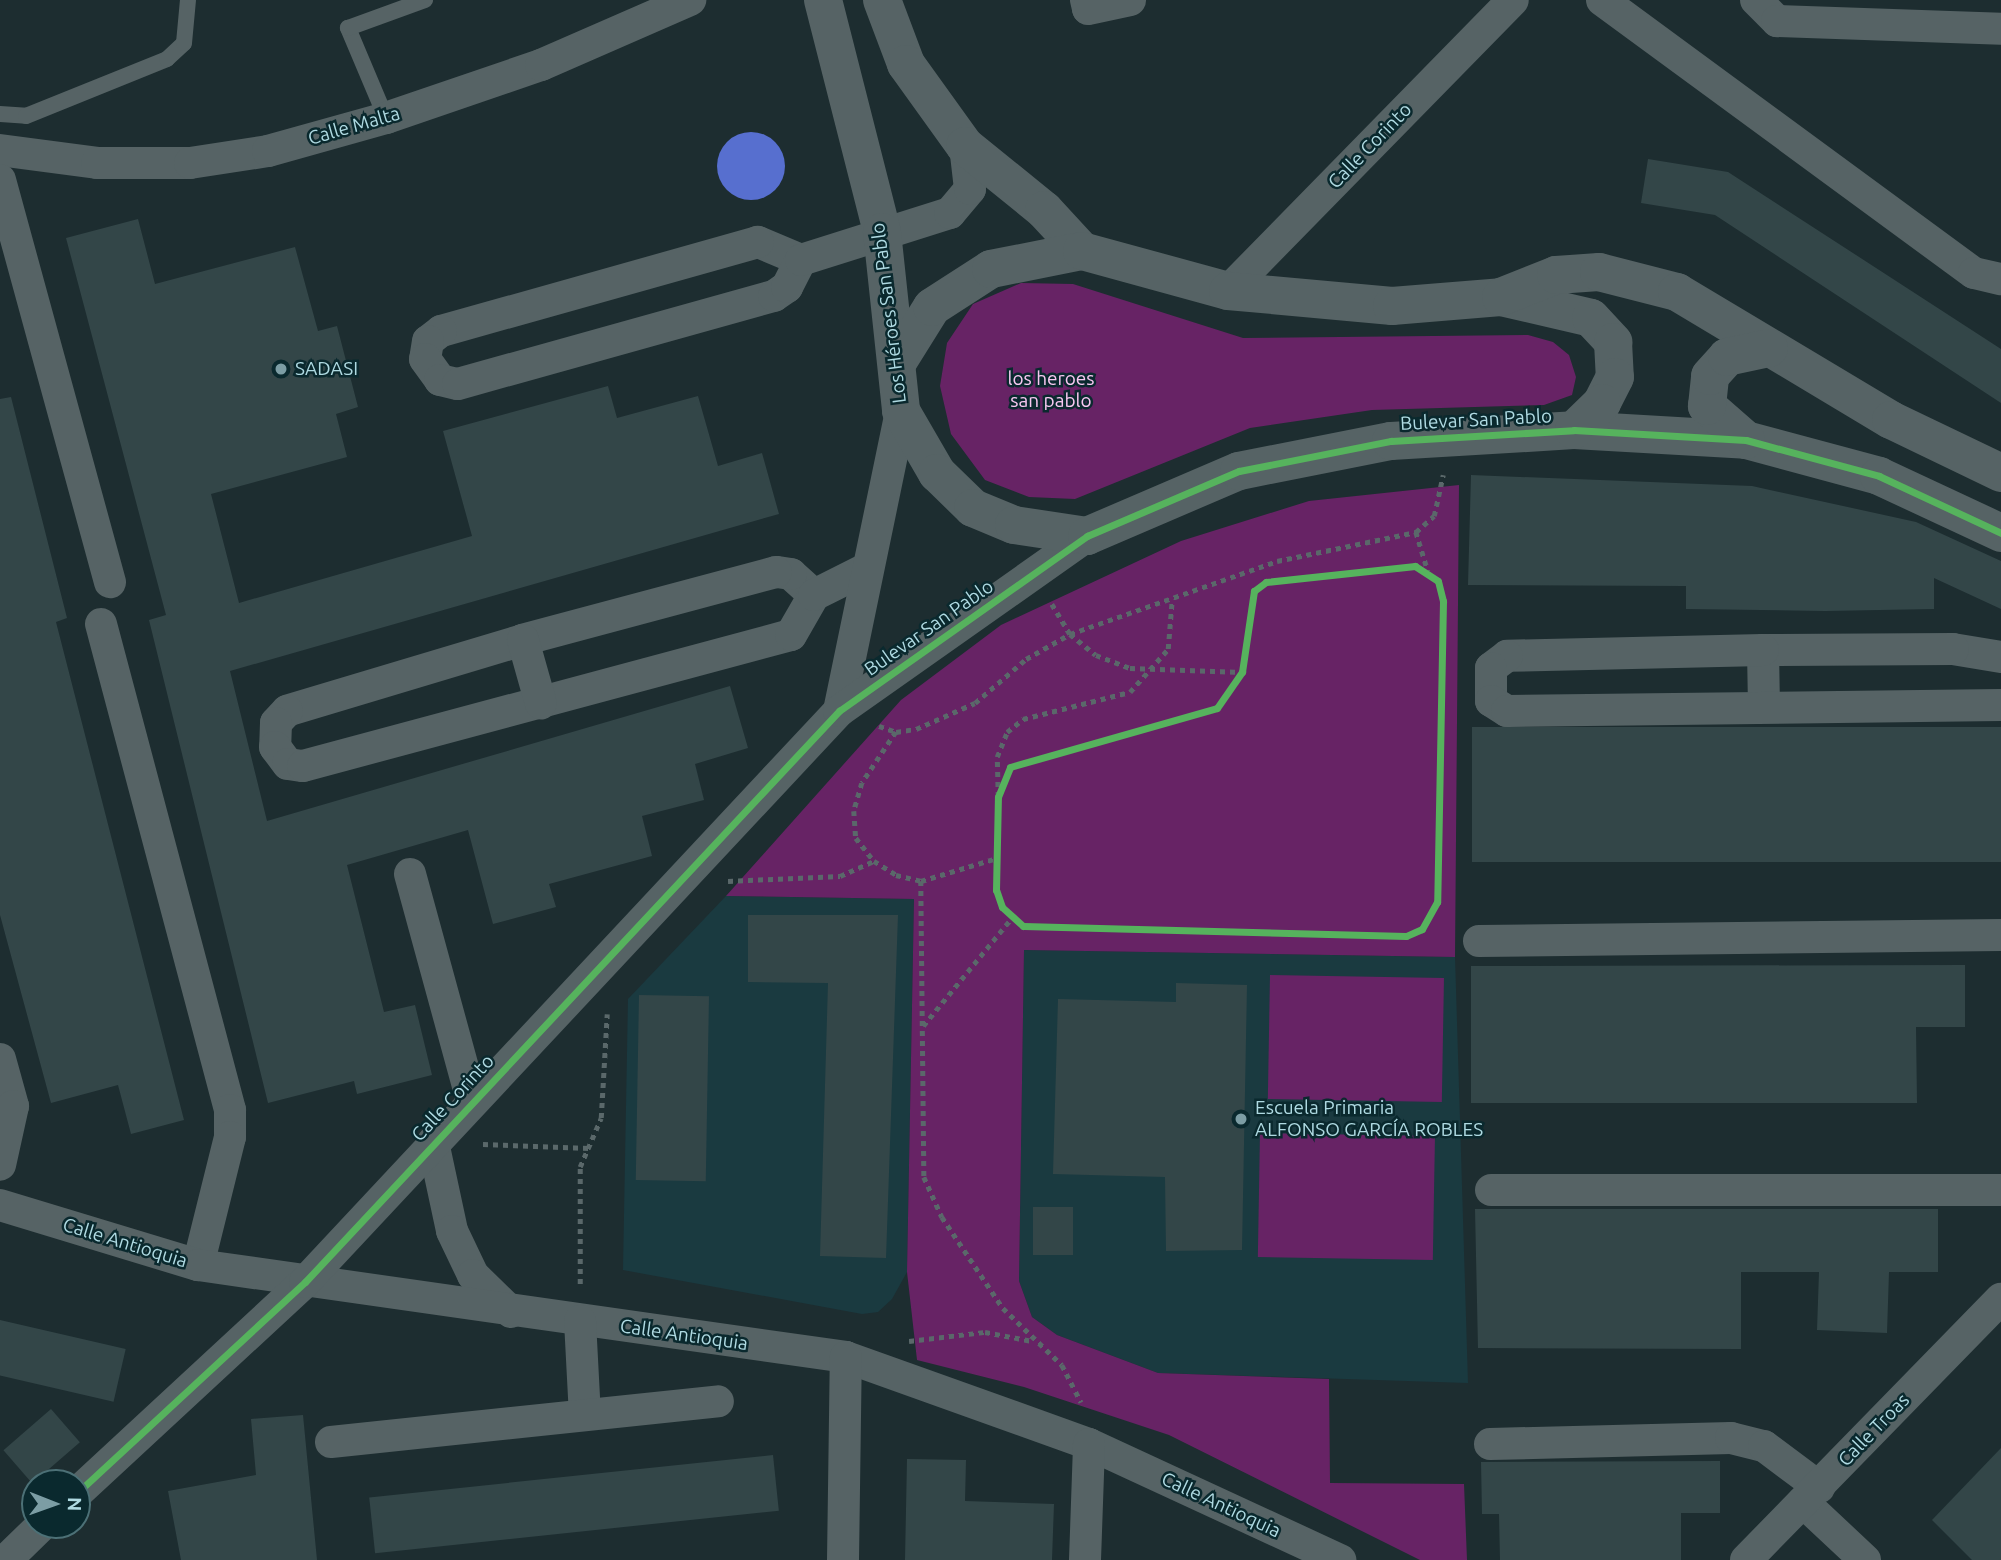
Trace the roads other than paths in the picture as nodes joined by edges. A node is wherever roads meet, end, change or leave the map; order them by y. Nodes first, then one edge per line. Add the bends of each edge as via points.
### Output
1 (188, 0) edge
2 (425, 0) edge
3 (822, 0) edge
4 (882, 0) edge
5 (1086, 0) edge
6 (1129, 0) edge
7 (1513, 0) edge
8 (1602, 0) edge
9 (1756, 0) edge
10 (687, 1) edge
11 (2001, 29) edge
12 (0, 114) edge
13 (386, 118) junction
14 (965, 146) junction
15 (0, 150) edge
16 (0, 180) edge
17 (882, 232) junction
18 (1082, 251) junction
19 (801, 260) junction
20 (2001, 279) edge
21 (1228, 291) junction
22 (1501, 297) junction
23 (1769, 348) junction
24 (899, 360) junction
25 (901, 411) junction
26 (1574, 430) junction
27 (1746, 440) junction
28 (2001, 473) edge
29 (2001, 533) edge
30 (1087, 536) junction
31 (868, 568) junction
32 (110, 582) dead end
33 (814, 595) junction
34 (101, 624) dead end
35 (523, 640) junction
36 (1763, 650) junction
37 (2001, 657) edge
38 (541, 704) junction
39 (2001, 705) edge
40 (1764, 707) junction
41 (838, 711) junction
42 (410, 874) dead end
43 (2001, 935) edge
44 (1479, 941) dead end
45 (0, 1059) edge
46 (472, 1101) junction
47 (433, 1142) junction
48 (0, 1165) edge
49 (1491, 1190) dead end
50 (2001, 1190) edge
51 (0, 1205) edge
52 (198, 1265) junction
53 (305, 1282) junction
54 (1998, 1308) edge
55 (510, 1312) junction
56 (580, 1321) junction
57 (846, 1357) junction
58 (718, 1401) dead end
59 (584, 1415) junction
60 (331, 1442) dead end
61 (1089, 1444) junction
62 (1490, 1444) dead end
63 (91, 1480) edge
64 (1811, 1494) junction
65 (843, 1560) edge
66 (1085, 1560) edge
67 (1340, 1560) edge
68 (1746, 1560) edge
69 (1865, 1560) edge

1 - 12 lane via 184,43 167,59 26,116
2 - 13 lane via 348,28
3 - 17 street, Los Héroes San Pablo
4 - 14 street via 906,64
5 - 6 street via 1088,9
7 - 21 street, Calle Corinto
8 - 20 street via 1974,273
9 - 11 street via 1777,21
10 - 13 street, Calle Malta via 541,65
13 - 15 street, Calle Malta via 268,151 190,163 97,163
14 - 17 street via 970,189 950,213
14 - 18 street via 1044,210
16 - 32 street
17 - 19 street
17 - 24 street, Los Héroes San Pablo
18 - 21 street
18 - 24 street via 990,269 932,307
19 - 19 street via 758,242 441,331 428,341 425,359 440,380 458,384 774,296 787,287
21 - 22 street via 1392,306
22 - 23 street via 1556,275 1599,272 1677,292
22 - 26 street via 1591,318 1612,342 1615,377 1602,403
23 - 27 street via 1727,357 1710,376 1707,405
23 - 28 street via 1891,421
24 - 25 street, Los Héroes San Pablo
25 - 30 street via 937,473 973,508 1014,525
25 - 31 street, Los Héroes San Pablo
26 - 27 street, Bulevar San Pablo
26 - 30 street, Bulevar San Pablo via 1391,441 1239,471
27 - 29 street, Bulevar San Pablo via 1879,476
30 - 41 street, Bulevar San Pablo
31 - 33 street
31 - 41 street, Los Héroes San Pablo
33 - 35 street via 791,574 776,572
33 - 38 street via 791,635
34 - 52 street via 230,1110 230,1137
35 - 38 street
35 - 38 street via 286,711 276,723 275,747 288,764 303,766
36 - 37 street via 1953,649
36 - 40 street
36 - 40 street via 1507,656 1490,668 1491,701 1507,711
39 - 40 street
41 - 46 street, Calle Corinto
42 - 46 street
43 - 44 street
45 - 48 street via 13,1106
46 - 47 street, Calle Corinto
47 - 53 street, Calle Corinto
47 - 55 street via 452,1231 473,1275
49 - 50 street
51 - 52 street, Calle Antioquia
52 - 53 street, Calle Antioquia
53 - 55 street, Calle Antioquia
53 - 63 street, Calle Corinto
54 - 64 street, Calle Troas
55 - 56 street, Calle Antioquia
56 - 57 street, Calle Antioquia
56 - 59 street
57 - 61 street, Calle Antioquia
57 - 65 street
58 - 59 street
59 - 60 street
61 - 66 street
61 - 67 street, Calle Antioquia
62 - 64 street via 1731,1438 1764,1446
64 - 68 street, Calle Troas
64 - 69 street

